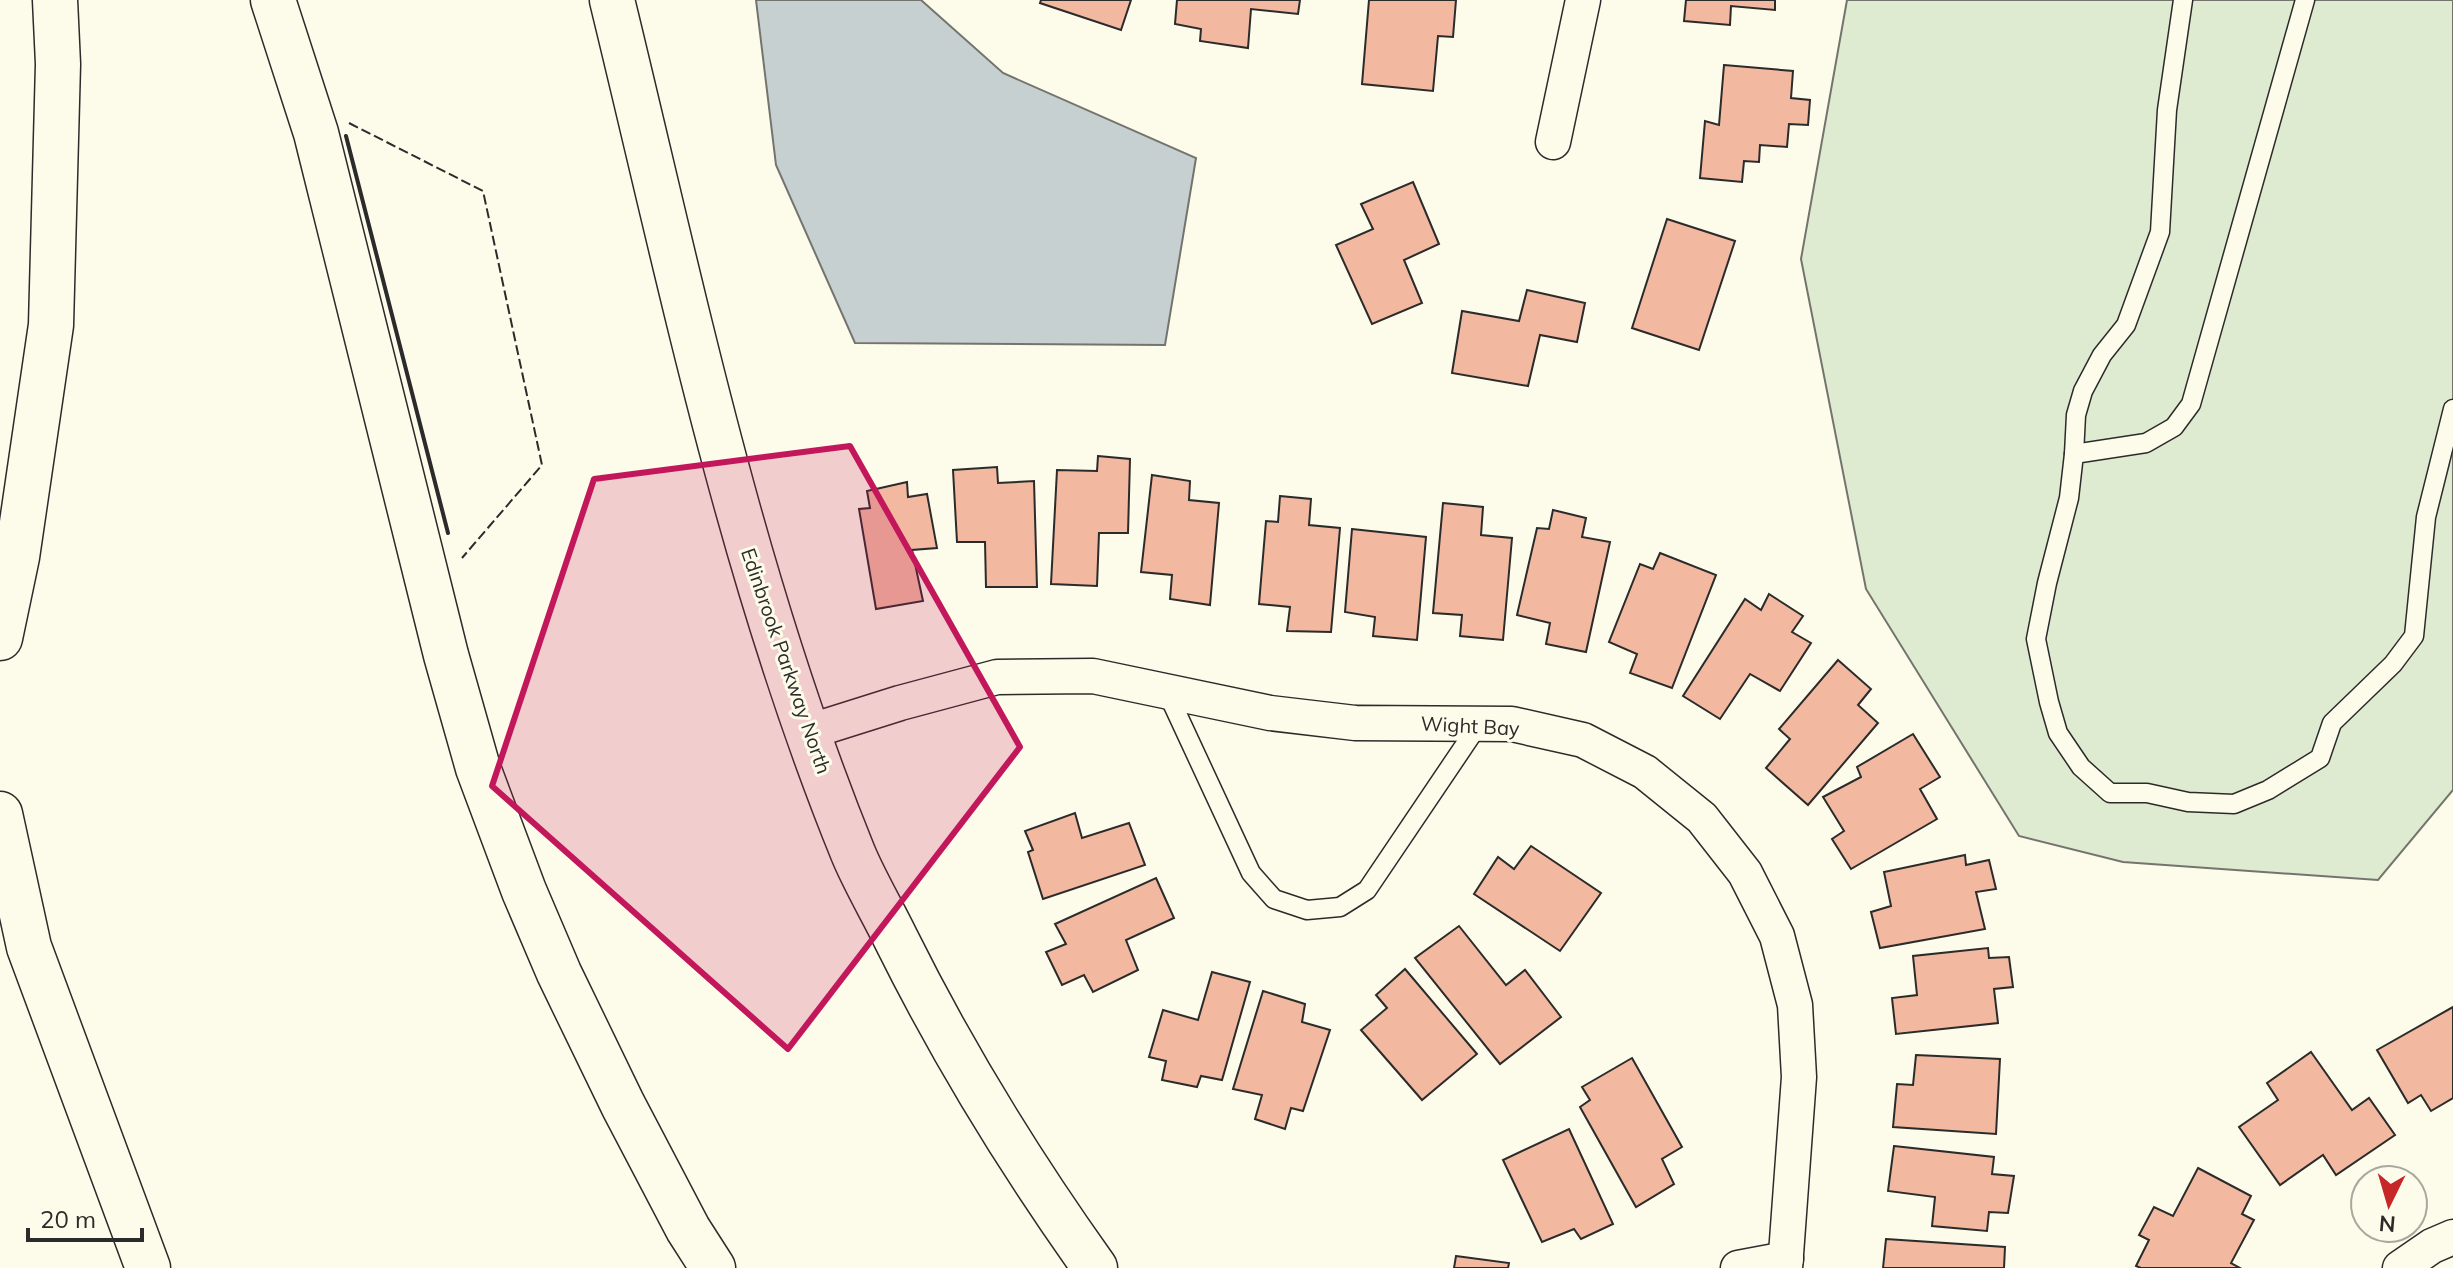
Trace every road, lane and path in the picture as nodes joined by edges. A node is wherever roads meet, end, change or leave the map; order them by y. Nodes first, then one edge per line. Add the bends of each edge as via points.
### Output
1 (55, 0) edge
2 (273, 0) edge
3 (612, 0) edge
4 (1583, 0) edge
5 (2183, 0) edge
6 (2305, 0) edge
7 (1553, 142) dead end
8 (2453, 409) edge
9 (2074, 454) junction
10 (0, 638) edge
11 (1166, 690) junction
12 (1479, 724) junction
13 (808, 732) junction
14 (0, 814) edge
15 (2453, 1237) edge
16 (1785, 1264) edge
17 (148, 1268) edge
18 (713, 1268) edge
19 (1095, 1268) edge
20 (1738, 1268) edge
21 (2400, 1268) edge

1 - 10 main road via 51,325
2 - 18 main road via 316,133 478,768 559,973 623,1105
3 - 13 main road, Edinbrook Parkway North via 748,553
4 - 7 street
5 - 9 lane via 2167,110 2160,232 2126,325 2083,391
6 - 9 lane via 2191,404 2174,427 2146,443
8 - 9 lane via 2426,517 2414,636 2332,723 2320,758 2234,804 2110,793 2081,767 2058,733 2036,639
11 - 12 street, Wight Bay via 1270,713 1355,723
11 - 12 lane via 1251,873 1274,899 1307,910 1340,907 1367,890
11 - 13 street, Wight Bay via 1093,676 997,677
12 - 16 street, Wight Bay via 1512,724 1583,740 1645,772 1702,818 1745,873 1777,936 1795,1005 1799,1077
13 - 19 main road, Edinbrook Parkway North via 854,855 913,975 990,1112
14 - 17 main road via 29,947
15 - 21 street
16 - 20 street, Wight Bay

